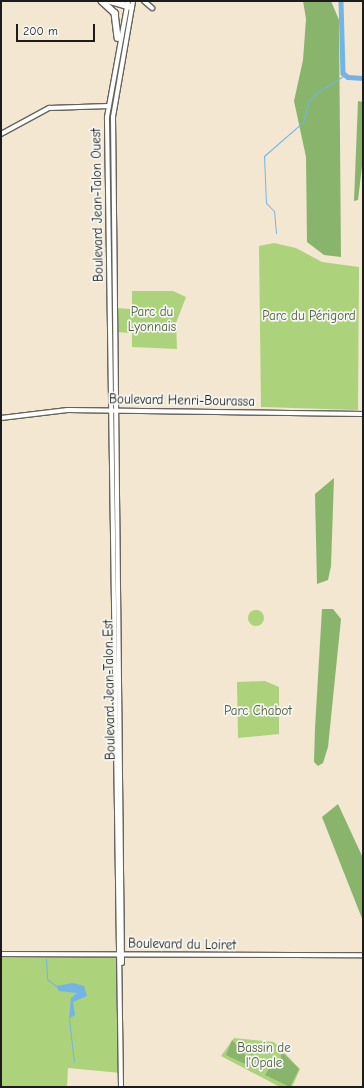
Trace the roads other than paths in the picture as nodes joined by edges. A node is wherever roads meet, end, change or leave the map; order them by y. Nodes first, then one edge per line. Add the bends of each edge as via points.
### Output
1 (102, 1) edge
2 (110, 1) edge
3 (144, 1) edge
4 (131, 3) edge
5 (152, 8) dead end
6 (118, 38) junction
7 (108, 106) junction
8 (114, 106) junction
9 (1, 134) edge
10 (113, 410) junction
11 (363, 414) edge
12 (1, 418) edge
13 (1, 954) edge
14 (121, 954) junction
15 (363, 955) edge
16 (121, 1087) edge

1 - 6 highway via 115,13
2 - 4 highway
3 - 5 street
4 - 6 street, Boulevard Jean-Talon Ouest
4 - 8 street, Boulevard Jean-Talon Ouest
6 - 7 street, Boulevard Jean-Talon Ouest
7 - 8 street
7 - 9 street via 49,108
7 - 10 street, Boulevard Jean-Talon Ouest
8 - 10 street, Boulevard Jean-Talon Ouest
10 - 11 street, Boulevard Henri-Bourassa
10 - 12 street, Boulevard Henri-Bourassa via 68,410
10 - 14 street, Boulevard Jean-Talon Est
13 - 14 street, Boulevard du Loiret
14 - 15 street, Boulevard du Loiret
14 - 16 street, Boulevard Jean-Talon Est

